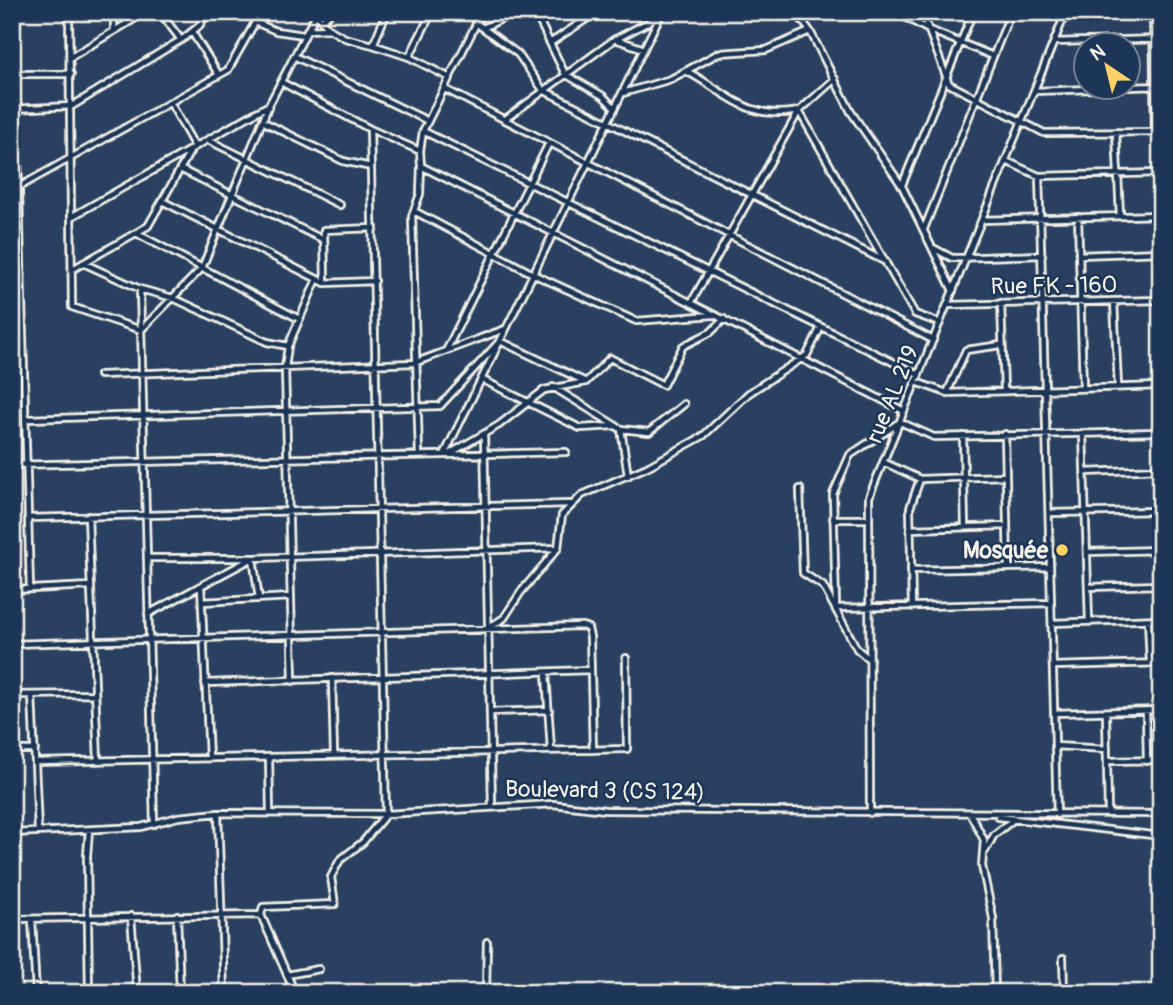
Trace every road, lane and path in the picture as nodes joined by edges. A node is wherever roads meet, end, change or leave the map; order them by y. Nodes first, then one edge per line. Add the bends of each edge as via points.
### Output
1 (15, 12) edge
2 (69, 12) edge
3 (114, 12) edge
4 (146, 12) edge
5 (160, 12) edge
6 (208, 12) edge
7 (261, 12) edge
8 (331, 12) edge
9 (387, 12) edge
10 (432, 12) edge
11 (482, 12) edge
12 (516, 12) edge
13 (536, 12) edge
14 (597, 12) edge
15 (796, 12) edge
16 (896, 12) edge
17 (922, 12) edge
18 (973, 12) edge
19 (1011, 12) edge
20 (1065, 12) edge
21 (1153, 12) edge
22 (316, 13) edge
23 (660, 14) edge
24 (322, 20) junction
25 (255, 22) junction
26 (476, 23) junction
27 (483, 28) junction
28 (329, 29) junction
29 (927, 29) junction
30 (114, 30) junction
31 (810, 31) junction
32 (192, 32) junction
33 (306, 32) junction
34 (615, 39) junction
35 (1161, 39) edge
36 (181, 40) junction
37 (1153, 40) junction
38 (1054, 42) junction
39 (550, 43) junction
40 (961, 43) junction
41 (373, 46) junction
42 (644, 48) junction
43 (14, 54) edge
44 (293, 56) junction
45 (993, 56) junction
46 (71, 57) junction
47 (409, 57) junction
48 (688, 72) junction
49 (16, 74) junction
50 (71, 74) junction
51 (565, 74) junction
52 (219, 75) junction
53 (946, 77) junction
54 (450, 78) junction
55 (835, 79) junction
56 (281, 82) junction
57 (1158, 86) edge
58 (445, 89) junction
59 (543, 90) junction
60 (1072, 90) edge
61 (1034, 91) junction
62 (622, 93) junction
63 (976, 100) junction
64 (169, 102) junction
65 (269, 105) junction
66 (72, 106) junction
67 (615, 108) junction
68 (15, 109) edge
69 (799, 111) junction
70 (504, 120) junction
71 (1022, 120) junction
72 (428, 121) junction
73 (264, 122) junction
74 (608, 123) junction
75 (370, 129) junction
76 (423, 131) junction
77 (1116, 132) junction
78 (1158, 132) edge
79 (208, 140) junction
80 (549, 143) junction
81 (193, 148) junction
82 (420, 151) junction
83 (73, 157) junction
84 (15, 158) edge
85 (248, 159) junction
86 (1006, 161) junction
87 (588, 163) junction
88 (421, 166) junction
89 (372, 167) junction
90 (180, 169) junction
91 (1161, 173) edge
92 (1118, 174) junction
93 (1040, 176) junction
94 (529, 183) junction
95 (902, 186) junction
96 (19, 187) junction
97 (750, 194) junction
98 (233, 196) junction
99 (162, 201) junction
100 (568, 203) junction
101 (340, 205) dead end
102 (414, 211) junction
103 (513, 213) junction
104 (1161, 215) edge
105 (1120, 216) junction
106 (72, 217) junction
107 (1078, 217) junction
108 (1041, 218) junction
109 (982, 220) junction
110 (374, 228) junction
111 (219, 230) junction
112 (924, 230) junction
113 (136, 233) junction
114 (553, 233) junction
115 (728, 235) junction
116 (324, 240) junction
117 (932, 248) junction
118 (1161, 252) edge
119 (493, 253) junction
120 (1042, 255) junction
121 (1079, 255) junction
122 (967, 257) junction
123 (886, 262) junction
124 (83, 263) junction
125 (202, 268) junction
126 (73, 269) junction
127 (708, 272) junction
128 (533, 274) junction
129 (317, 279) junction
130 (12, 281) edge
131 (22, 281) junction
132 (375, 281) junction
133 (325, 283) junction
134 (140, 289) junction
135 (953, 291) junction
136 (173, 298) junction
137 (1114, 300) junction
138 (1161, 300) edge
139 (1080, 301) junction
140 (1043, 302) junction
141 (691, 303) junction
142 (1001, 303) junction
143 (947, 305) junction
144 (716, 315) junction
145 (724, 319) junction
146 (299, 320) junction
147 (940, 323) junction
148 (821, 327) junction
149 (506, 329) junction
150 (141, 330) junction
151 (933, 340) junction
152 (500, 341) junction
153 (1001, 345) junction
154 (288, 346) junction
155 (446, 351) junction
156 (802, 358) junction
157 (414, 363) junction
158 (377, 364) junction
159 (285, 368) junction
160 (142, 373) junction
161 (100, 375) dead end
162 (919, 375) junction
163 (481, 379) junction
164 (586, 382) junction
165 (916, 382) junction
166 (1161, 386) edge
167 (553, 387) junction
168 (1118, 387) junction
169 (1083, 388) junction
170 (1003, 390) junction
171 (1045, 390) junction
172 (947, 393) junction
173 (528, 402) junction
174 (684, 404) dead end
175 (418, 407) junction
176 (378, 408) junction
177 (286, 411) junction
178 (904, 411) junction
179 (143, 415) junction
180 (26, 419) junction
181 (900, 422) junction
182 (619, 428) junction
183 (1161, 432) edge
184 (1046, 433) junction
185 (1083, 433) junction
186 (1005, 434) junction
187 (484, 435) junction
188 (963, 436) junction
189 (565, 452) dead end
190 (482, 454) junction
191 (419, 455) junction
192 (446, 455) junction
193 (380, 456) junction
194 (288, 458) junction
195 (145, 462) junction
196 (883, 462) junction
197 (27, 464) junction
198 (12, 465) edge
199 (1161, 470) edge
200 (1084, 472) junction
201 (628, 476) junction
202 (1006, 477) junction
203 (964, 478) junction
204 (920, 479) junction
205 (800, 489) dead end
206 (570, 504) junction
207 (484, 506) junction
208 (381, 509) junction
209 (289, 511) junction
210 (1161, 511) edge
211 (1049, 513) junction
212 (1086, 513) junction
213 (146, 515) junction
214 (88, 516) junction
215 (29, 518) junction
216 (833, 519) junction
217 (869, 519) junction
218 (965, 526) junction
219 (1007, 526) junction
220 (910, 529) junction
221 (558, 548) junction
222 (486, 550) junction
223 (1161, 550) edge
224 (382, 552) junction
225 (1087, 552) junction
226 (290, 555) junction
227 (147, 558) junction
228 (253, 558) junction
229 (1008, 567) junction
230 (1050, 567) junction
231 (911, 570) junction
232 (1161, 585) edge
233 (91, 586) junction
234 (201, 586) junction
235 (1087, 587) junction
236 (30, 589) junction
237 (12, 590) edge
238 (291, 597) junction
239 (259, 599) junction
240 (202, 602) junction
241 (1051, 603) junction
242 (837, 607) junction
243 (870, 607) junction
244 (912, 607) junction
245 (148, 614) junction
246 (1161, 619) edge
247 (1148, 620) junction
248 (1089, 621) junction
249 (1052, 623) junction
250 (489, 628) junction
251 (384, 632) junction
252 (292, 635) junction
253 (204, 638) junction
254 (149, 640) junction
255 (93, 642) junction
256 (12, 644) edge
257 (626, 658) dead end
258 (870, 660) junction
259 (1150, 663) junction
260 (1161, 663) edge
261 (1053, 666) junction
262 (591, 670) junction
263 (546, 673) junction
264 (491, 675) junction
265 (385, 676) junction
266 (332, 678) junction
267 (293, 681) junction
268 (205, 683) junction
269 (95, 694) junction
270 (12, 695) edge
271 (32, 695) junction
272 (548, 710) junction
273 (1161, 710) edge
274 (1146, 711) junction
275 (491, 712) junction
276 (1106, 712) junction
277 (1054, 713) junction
278 (1055, 746) junction
279 (1107, 749) junction
280 (12, 750) edge
281 (35, 750) junction
282 (551, 750) junction
283 (593, 750) junction
284 (492, 752) junction
285 (387, 754) junction
286 (334, 755) junction
287 (269, 757) junction
288 (209, 758) junction
289 (152, 760) junction
290 (97, 761) junction
291 (1107, 761) junction
292 (1147, 761) junction
293 (1161, 761) edge
294 (36, 762) junction
295 (492, 805) junction
296 (218, 813) junction
297 (270, 813) junction
298 (870, 813) junction
299 (386, 814) junction
300 (1108, 814) junction
301 (1161, 814) edge
302 (971, 815) junction
303 (980, 815) junction
304 (1020, 815) junction
305 (1057, 815) junction
306 (1013, 819) junction
307 (154, 824) junction
308 (89, 830) junction
309 (38, 831) junction
310 (12, 833) edge
311 (1161, 836) edge
312 (983, 855) junction
313 (177, 915) junction
314 (223, 915) junction
315 (261, 915) junction
316 (131, 916) junction
317 (88, 917) junction
318 (12, 919) edge
319 (32, 919) junction
320 (486, 942) dead end
321 (1063, 958) dead end
322 (319, 969) dead end
323 (287, 975) junction
324 (36, 993) edge
325 (89, 993) edge
326 (137, 993) edge
327 (180, 993) edge
328 (224, 993) edge
329 (295, 993) edge
330 (486, 993) edge
331 (995, 993) edge
332 (1064, 993) edge

1 - 43 street
2 - 46 street
3 - 30 street
4 - 30 street
5 - 36 street
6 - 32 street
7 - 25 street
8 - 24 street
9 - 41 street
10 - 47 street
11 - 26 street
12 - 27 street
13 - 39 street
14 - 39 street
15 - 31 street
16 - 29 street
17 - 29 street
18 - 40 street
19 - 45 street
20 - 38 street, rue AL 219
21 - 37 street
22 - 24 street
22 - 33 street
23 - 34 street
23 - 42 street
24 - 28 street
25 - 33 street via 276,32
25 - 52 street via 228,70
26 - 27 street
26 - 54 street
27 - 59 street via 519,54
28 - 33 street
28 - 41 street
29 - 40 street
29 - 53 street
30 - 46 street
31 - 48 street via 765,50 719,54
31 - 55 street
32 - 36 street
32 - 52 street
33 - 44 street
34 - 42 street
34 - 51 street
35 - 37 street
36 - 66 street
37 - 38 street
37 - 57 street
38 - 61 street, rue AL 219
39 - 51 street
40 - 45 street
40 - 53 street
41 - 47 street
42 - 62 street
43 - 49 street
44 - 56 street
44 - 72 street
45 - 63 street
46 - 50 street
47 - 54 street
48 - 62 street
48 - 69 street via 758,112
49 - 50 street
49 - 68 street
50 - 66 street
51 - 59 street
51 - 67 street
52 - 64 street
53 - 63 street via 948,84
53 - 95 street
54 - 58 street
55 - 69 street
55 - 95 street via 851,112
56 - 65 street
56 - 75 street
57 - 78 street
58 - 70 street
58 - 72 street
59 - 70 street
59 - 74 street
60 - 61 street
61 - 71 street, rue AL 219
62 - 67 street
63 - 71 street
63 - 112 street
64 - 81 street
64 - 83 street
65 - 73 street
65 - 79 street
66 - 68 street
66 - 83 street
67 - 74 street
68 - 84 street
69 - 97 street
69 - 123 street
70 - 80 street
71 - 77 street via 1044,134
71 - 86 street, rue AL 219
72 - 76 street
73 - 85 street
73 - 89 street via 344,161
74 - 87 street
74 - 97 street
75 - 82 street
75 - 89 street
76 - 82 street
76 - 94 street
77 - 78 street
77 - 92 street
79 - 81 street
79 - 85 street
80 - 87 street
80 - 94 street
81 - 90 street
81 - 106 street
82 - 88 street
83 - 96 street
83 - 106 street
84 - 96 street
85 - 98 street
85 - 101 street
86 - 93 street
86 - 109 street, rue AL 219
87 - 100 street
87 - 115 street
88 - 102 street
88 - 103 street
89 - 110 street
90 - 98 street
90 - 99 street
91 - 92 street
92 - 93 street
92 - 105 street
93 - 108 street
94 - 100 street
94 - 103 street
95 - 112 street
96 - 131 street
97 - 115 street
97 - 123 street
98 - 111 street
98 - 116 street
99 - 111 street
99 - 113 street via 148,226
100 - 114 street
100 - 127 street
102 - 119 street
102 - 157 street
103 - 114 street
103 - 119 street
104 - 105 street
105 - 107 street
106 - 126 street
107 - 108 street
107 - 121 street
108 - 109 street
108 - 120 street
109 - 122 street, rue AL 219
110 - 116 street via 324,230
110 - 132 street
111 - 125 street
111 - 129 street
112 - 117 street
113 - 124 street
113 - 125 street
114 - 128 street
114 - 141 street
115 - 127 street
115 - 151 street
116 - 133 street
117 - 122 street via 951,258
117 - 135 street
118 - 121 street
119 - 128 street
119 - 155 street
120 - 122 street
120 - 140 street
121 - 139 street
122 - 135 street, rue AL 219
123 - 147 street via 915,314
124 - 126 street
124 - 134 street
125 - 136 street
125 - 146 street
126 - 150 street via 72,307
127 - 141 street
127 - 148 street
128 - 144 street via 636,321
128 - 149 street
129 - 133 street
129 - 146 street
130 - 131 street
131 - 180 street
132 - 133 street
132 - 158 street
134 - 136 street
134 - 150 street
135 - 143 street, rue AL 219
136 - 150 street
136 - 154 street via 267,342
137 - 138 street, Rue FK - 160
137 - 139 street, Rue FK - 160
137 - 168 street
139 - 140 street, Rue FK - 160
139 - 169 street
140 - 142 street, Rue FK - 160
140 - 171 street
141 - 144 street
142 - 143 street, Rue FK - 160
142 - 153 street
143 - 147 street, rue AL 219
144 - 145 street
145 - 156 street
145 - 164 street via 711,332 683,346 663,385 610,358
146 - 154 street
147 - 151 street, rue AL 219
148 - 156 street via 810,352
148 - 162 street
149 - 152 street
149 - 155 street
150 - 160 street
151 - 162 street, rue AL 219
152 - 163 street
152 - 164 street
152 - 175 street via 440,406
153 - 170 street
153 - 172 street via 966,349
154 - 159 street
155 - 157 street
156 - 178 street
156 - 201 street via 749,394 702,436
157 - 158 street
157 - 175 street
158 - 159 street
158 - 176 street
159 - 160 street
159 - 177 street
160 - 161 street
160 - 179 street
162 - 165 street, rue AL 219
163 - 173 street
163 - 192 street
164 - 167 street
165 - 172 street
165 - 178 street, rue AL 219
166 - 168 street
167 - 173 street
167 - 182 street
168 - 169 street
169 - 171 street
170 - 171 street
170 - 172 street
171 - 184 street
173 - 182 street via 580,428
173 - 187 street
174 - 182 street via 649,432
175 - 176 street
175 - 191 street
176 - 177 street
176 - 193 street
177 - 179 street
177 - 194 street
178 - 181 street, rue AL 219
179 - 180 street
179 - 195 street
180 - 197 street
181 - 188 street via 934,437
181 - 196 street, rue AL 219
181 - 216 street via 850,455 833,494
182 - 201 street
183 - 185 street
184 - 185 street
184 - 186 street
184 - 211 street
185 - 200 street
186 - 188 street
186 - 202 street
187 - 190 street
187 - 192 street
188 - 203 street
189 - 190 street
190 - 192 street
190 - 207 street
191 - 192 street
191 - 193 street
193 - 194 street
193 - 208 street
194 - 195 street
194 - 209 street
195 - 197 street
195 - 213 street
196 - 204 street
196 - 217 street, rue AL 219 via 869,497
197 - 198 street
197 - 215 street
199 - 200 street
200 - 212 street
201 - 206 street
202 - 203 street
202 - 219 street
203 - 204 street
203 - 218 street
204 - 220 street via 911,505
205 - 242 street via 803,573 821,583
206 - 207 street
206 - 221 street via 561,519
207 - 208 street
207 - 222 street
208 - 209 street
208 - 224 street
209 - 213 street
209 - 226 street
210 - 212 street
211 - 212 street
211 - 230 street
212 - 225 street
213 - 214 street
213 - 227 street
214 - 215 street
214 - 233 street
215 - 236 street
216 - 217 street
216 - 242 street
217 - 243 street, rue AL 219
218 - 219 street
218 - 220 street
219 - 229 street
220 - 231 street
221 - 222 street
221 - 250 street via 504,618
222 - 224 street
222 - 250 street
223 - 225 street
224 - 226 street
224 - 251 street
225 - 235 street
226 - 228 street
226 - 238 street
227 - 228 street
227 - 245 street
228 - 234 street
228 - 239 street
229 - 230 street
229 - 231 street
230 - 241 street
231 - 244 street
232 - 235 street
233 - 236 street
233 - 255 street
234 - 240 street
234 - 245 street
235 - 248 street
236 - 237 street
238 - 239 street
238 - 252 street
239 - 240 street
240 - 253 street
241 - 244 street
241 - 249 street
242 - 243 street
242 - 258 street via 857,649
243 - 244 street
243 - 258 street, rue AL 219
245 - 254 street
246 - 247 street
247 - 248 street
247 - 259 street
248 - 249 street
249 - 261 street
250 - 251 street
250 - 262 street via 582,626 590,632
250 - 264 street
251 - 252 street
251 - 265 street
252 - 253 street
252 - 267 street
253 - 254 street
253 - 268 street
254 - 255 street
254 - 289 street
255 - 256 street
255 - 269 street
257 - 283 street via 627,749
258 - 298 street, rue AL 219
259 - 260 street
259 - 261 street
261 - 277 street
262 - 263 street
262 - 283 street
263 - 264 street
263 - 272 street
264 - 265 street
264 - 275 street
265 - 266 street
265 - 285 street
266 - 267 street
266 - 286 street
267 - 268 street
268 - 288 street
269 - 271 street
269 - 290 street
270 - 271 street
271 - 281 street
272 - 275 street
272 - 282 street
273 - 274 street
274 - 276 street
274 - 292 street
275 - 284 street
276 - 277 street
276 - 279 street
277 - 278 street
278 - 279 street
278 - 305 street
279 - 291 street
280 - 281 street
281 - 294 street
282 - 283 street
282 - 284 street
284 - 285 street
284 - 295 street
285 - 286 street
285 - 299 street
286 - 287 street
287 - 288 street
287 - 297 street
288 - 289 street
289 - 290 street
289 - 307 street
290 - 294 street
291 - 292 street
291 - 300 street
292 - 293 street
294 - 309 street
295 - 298 street, Boulevard 3 (CS 124)
295 - 299 street, Boulevard 3 (CS 124)
296 - 297 street, Boulevard 3 (CS 124)
296 - 307 street, Boulevard 3 (CS 124)
296 - 314 street
297 - 299 street, Boulevard 3 (CS 124)
298 - 302 street, Boulevard 3 (CS 124)
299 - 315 street via 363,842 340,860 331,877 335,904 263,907
300 - 301 street, Boulevard 3 (CS 124)
300 - 305 street, Boulevard 3 (CS 124)
302 - 303 street, Boulevard 3 (CS 124)
302 - 312 street via 982,831
303 - 304 street, Boulevard 3 (CS 124)
303 - 306 street
304 - 305 street, Boulevard 3 (CS 124)
304 - 306 street
306 - 311 street
306 - 312 street via 995,835
307 - 308 street, Boulevard 3 (CS 124)
308 - 309 street, Boulevard 3 (CS 124)
308 - 317 street
309 - 310 street, Boulevard 3 (CS 124)
312 - 331 street via 993,918
313 - 314 street
313 - 316 street
313 - 327 street
314 - 315 street
314 - 328 street
315 - 323 street
316 - 317 street
316 - 326 street
317 - 319 street
317 - 325 street
318 - 319 street
319 - 324 street
320 - 330 street
321 - 332 street
322 - 323 street
323 - 329 street

